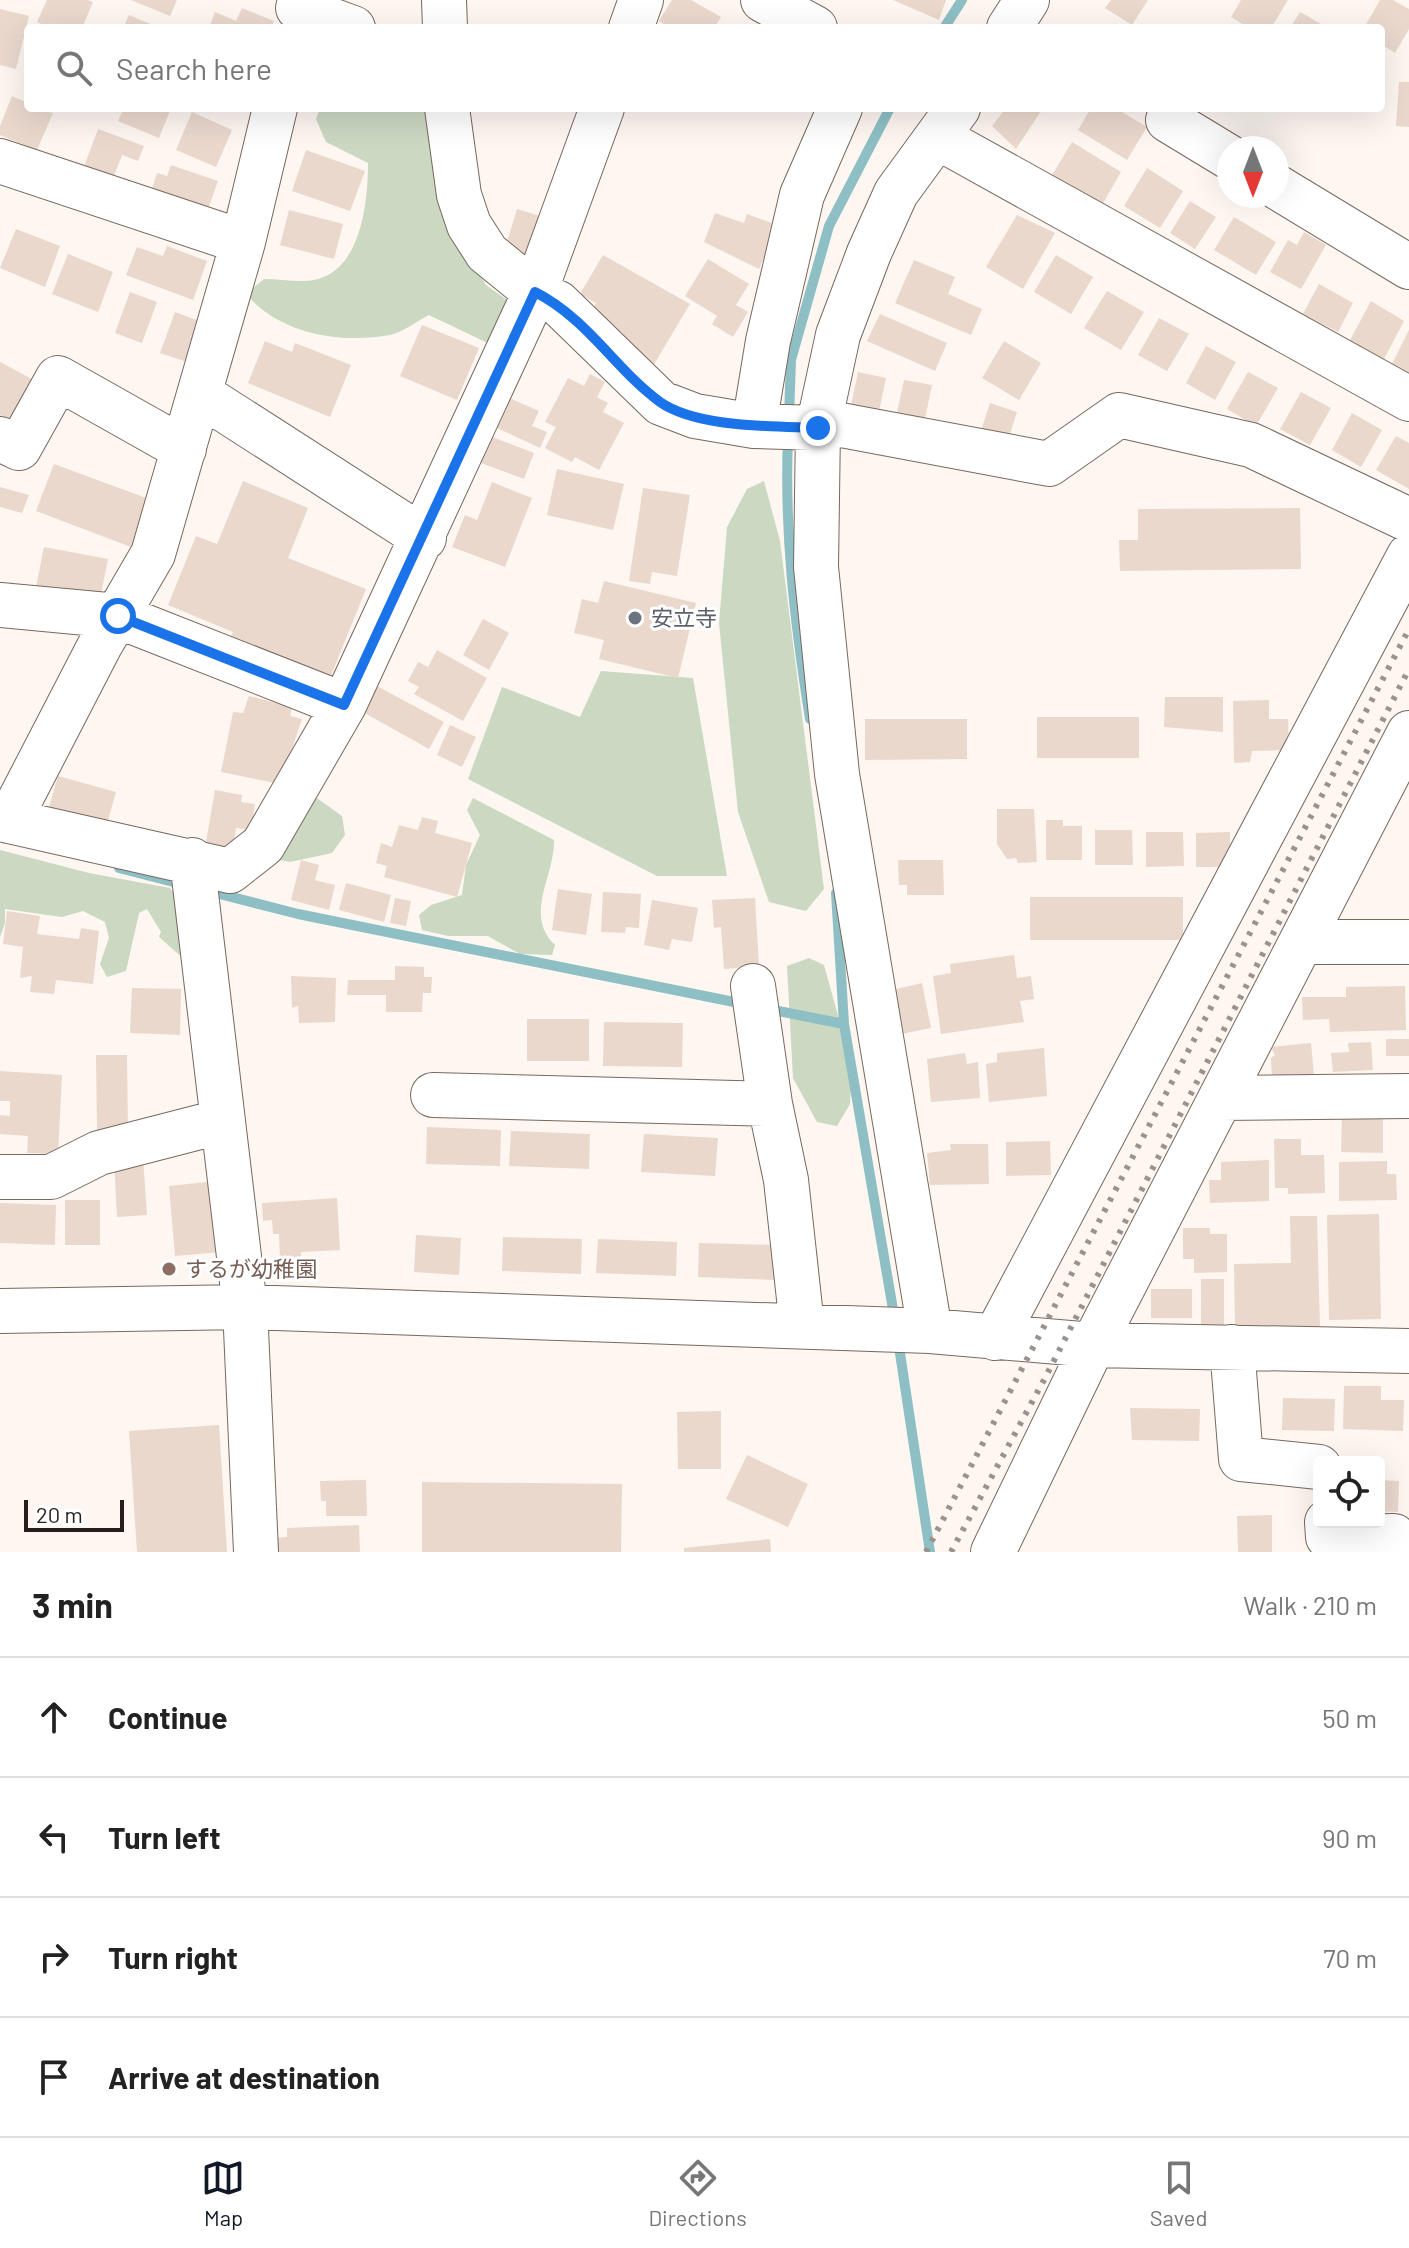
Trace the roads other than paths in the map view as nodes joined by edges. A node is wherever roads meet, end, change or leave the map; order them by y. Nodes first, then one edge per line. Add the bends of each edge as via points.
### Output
1 (444, 0) edge
2 (641, 0) edge
3 (763, 0) edge
4 (1027, 0) edge
5 (290, 12) edge
6 (337, 24) edge
7 (445, 24) edge
8 (632, 24) edge
9 (808, 24) edge
10 (1012, 24) edge
11 (274, 112) edge
12 (448, 112) edge
13 (601, 112) edge
14 (838, 112) edge
15 (1168, 120) dead end
16 (949, 123) edge
17 (1217, 150) edge
18 (0, 161) edge
19 (1289, 194) edge
20 (243, 242) junction
21 (1409, 267) edge
22 (535, 292) junction
23 (200, 394) junction
24 (1409, 399) edge
25 (754, 426) junction
26 (818, 428) junction
27 (0, 439) edge
28 (184, 449) junction
29 (1409, 520) edge
30 (424, 538) junction
31 (1409, 556) edge
32 (0, 605) edge
33 (118, 616) junction
34 (344, 705) junction
35 (1409, 733) edge
36 (4, 820) edge
37 (192, 860) junction
38 (1301, 942) junction
39 (1409, 942) edge
40 (753, 986) dead end
41 (433, 1095) dead end
42 (1409, 1096) edge
43 (1221, 1098) junction
44 (770, 1104) junction
45 (223, 1121) junction
46 (0, 1177) edge
47 (245, 1307) junction
48 (0, 1311) edge
49 (816, 1326) junction
50 (930, 1331) junction
51 (995, 1338) junction
52 (1093, 1345) junction
53 (1232, 1347) junction
54 (1409, 1351) edge
55 (1313, 1466) edge
56 (1394, 1536) dead end
57 (1327, 1537) edge
58 (256, 1552) edge
59 (993, 1552) edge

1 - 7 street
2 - 8 street
3 - 9 street
4 - 10 street
5 - 6 street
11 - 20 street
12 - 22 street via 459,195 469,225 487,253
13 - 22 street
14 - 25 street via 802,195
15 - 17 street
16 - 24 street
16 - 26 street via 896,193 869,253 838,335
18 - 20 street
19 - 21 street
20 - 23 street
22 - 25 street via 558,303 661,403 695,416
22 - 30 street
23 - 28 street
23 - 30 street
25 - 26 street
26 - 29 street via 841,425 1049,464 1119,415 1251,445
26 - 50 street via 816,567 837,774
27 - 28 street via 19,448 58,378
28 - 33 street via 153,554
30 - 34 street
31 - 51 street
32 - 33 street
33 - 34 street
33 - 36 street
34 - 37 street via 263,845 230,871
35 - 38 street
36 - 37 street
37 - 45 street
38 - 39 street
38 - 43 street
40 - 44 street
41 - 44 street
42 - 43 street
43 - 52 street
44 - 49 street
45 - 46 street via 99,1153 51,1177
45 - 47 street
47 - 48 street
47 - 49 street
47 - 58 street
49 - 50 street
50 - 51 street
51 - 52 street
52 - 53 street
52 - 59 street
53 - 54 street
53 - 55 street via 1241,1459
56 - 57 street

